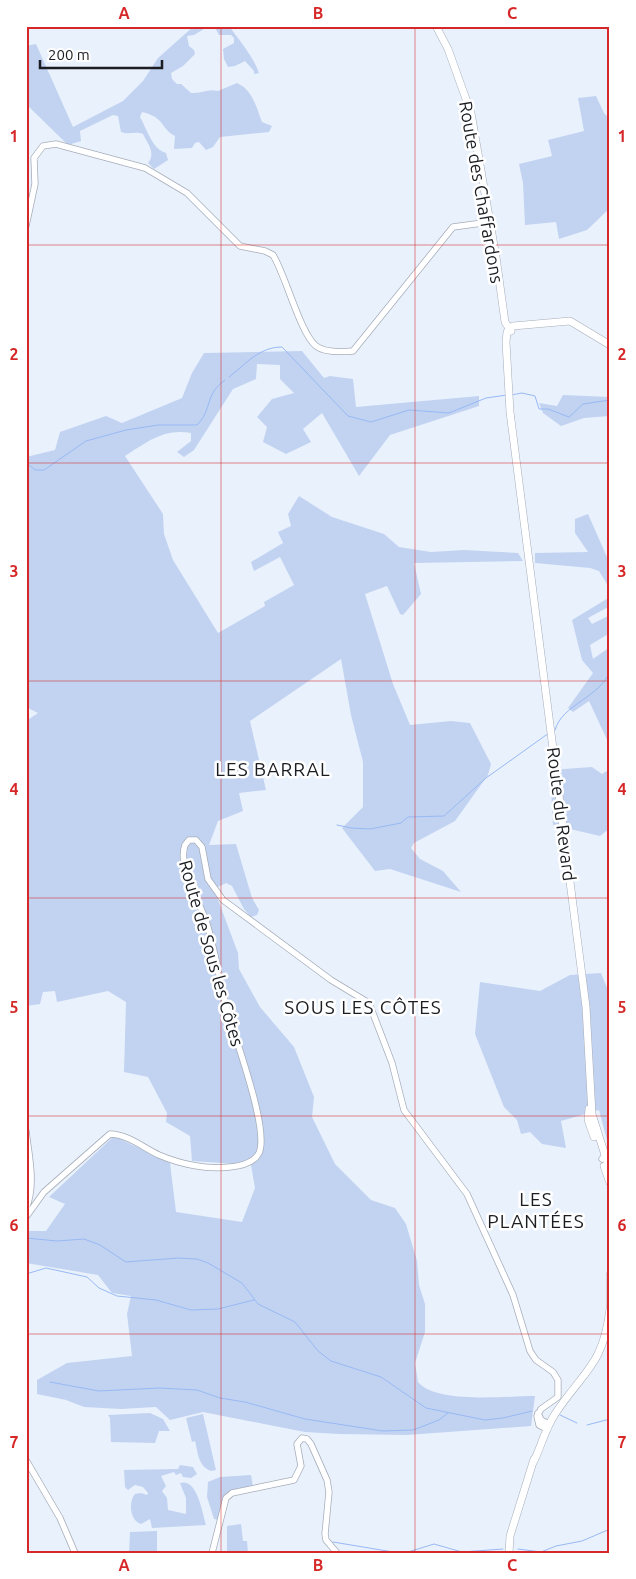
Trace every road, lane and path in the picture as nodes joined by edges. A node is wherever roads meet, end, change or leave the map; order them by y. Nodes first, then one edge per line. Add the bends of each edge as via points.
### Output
1 (437, 28) edge
2 (490, 222) junction
3 (26, 226) edge
4 (510, 330) junction
5 (610, 345) edge
6 (26, 1130) edge
7 (607, 1158) edge
8 (610, 1171) edge
9 (610, 1183) edge
10 (26, 1209) edge
11 (26, 1217) edge
12 (610, 1275) edge
13 (610, 1304) edge
14 (610, 1309) edge
15 (546, 1426) junction
16 (26, 1460) edge
17 (74, 1553) edge
18 (212, 1553) edge
19 (337, 1553) edge
20 (509, 1553) edge

1 - 2 main road, Route des Chaffardons via 468,105
2 - 3 street via 452,227 353,351 348,352 326,350 310,340 273,255 265,250 240,246 187,193 145,168 56,144 43,146 34,158 35,184
2 - 4 main road, Route des Chaffardons via 501,301
4 - 5 main road via 518,326 570,321
4 - 7 main road, Route du Revard via 507,348 509,400 524,485 526,530 587,1016 590,1099
6 - 10 street via 32,1184
7 - 8 main road, Route du Revard
7 - 9 main road, Route du Revard
11 - 15 street, Route de Sous les Côtes via 44,1192 110,1134 129,1139 172,1160 208,1167 247,1163 259,1153 261,1135 254,1099 206,923 185,868 185,845 189,840 196,840 202,847 208,880 223,900 332,980 369,1003 392,1063 404,1110 467,1194 513,1295 530,1351 558,1380 558,1397 538,1411
12 - 13 main road
14 - 15 main road via 605,1340 592,1367 554,1410
15 - 20 main road via 510,1536
16 - 17 street via 60,1518
18 - 19 street via 228,1495 290,1482 301,1466 297,1444 305,1438 325,1473 329,1492 325,1534

